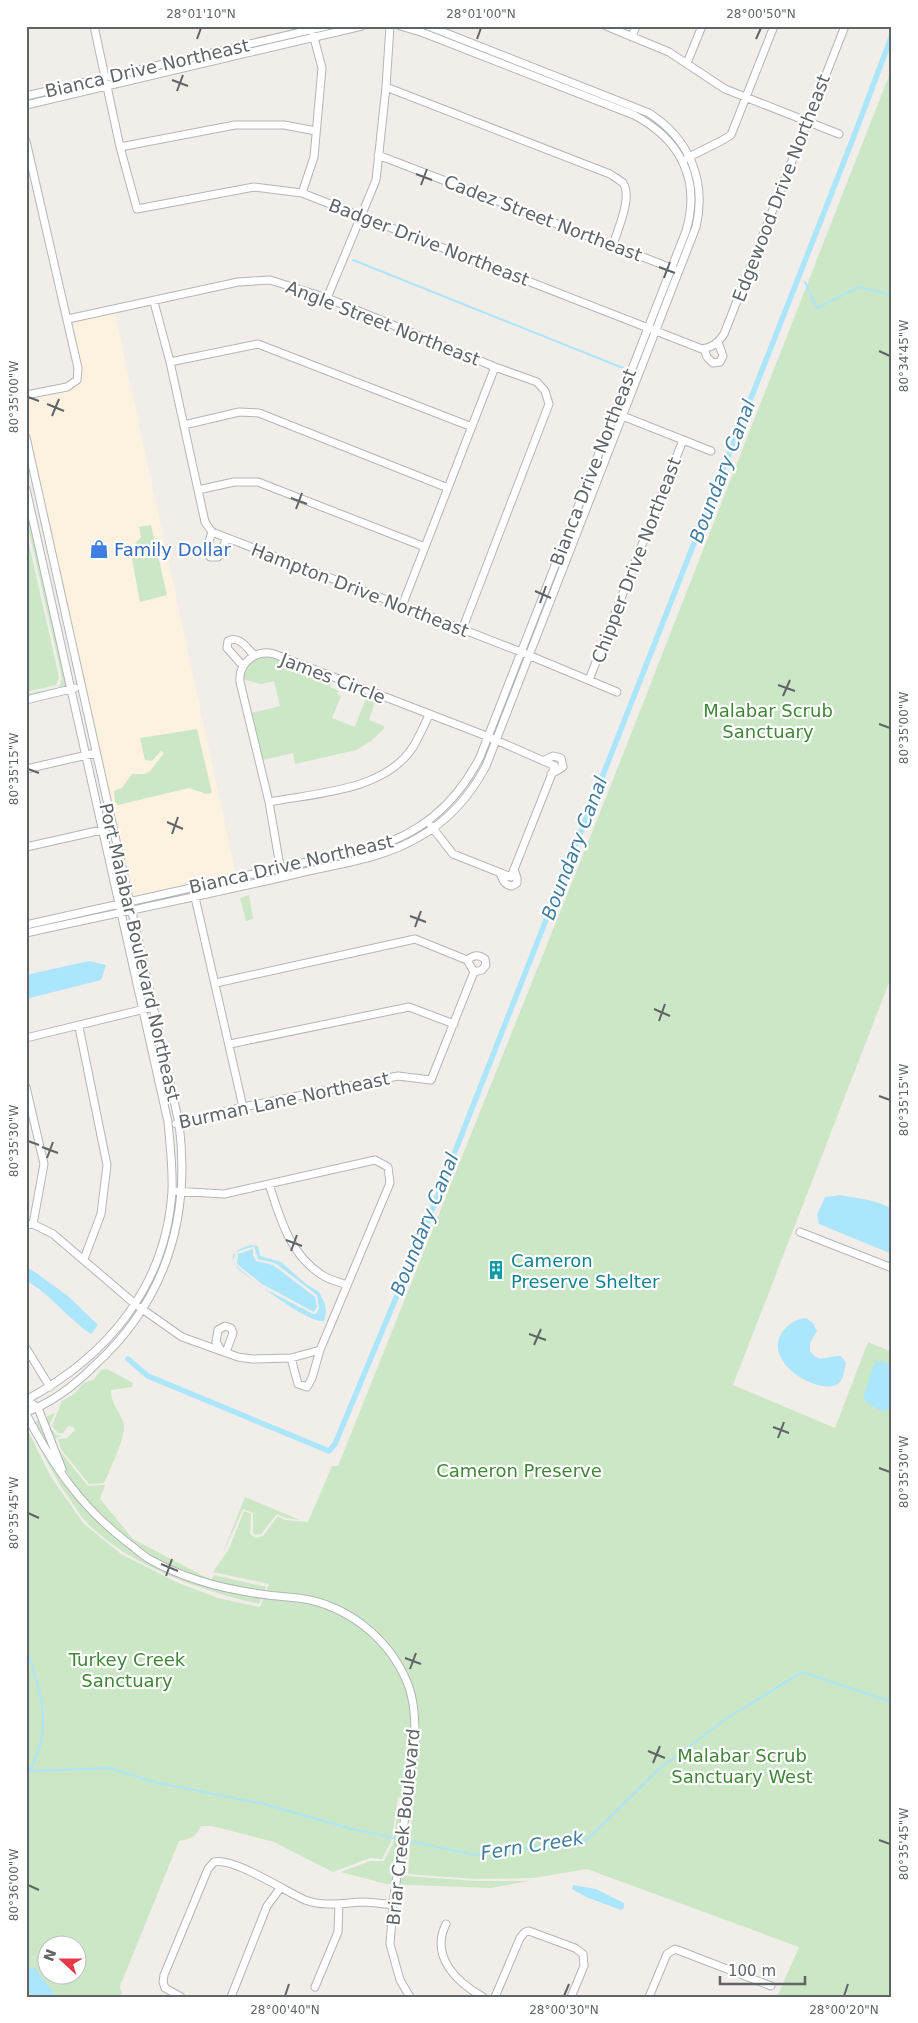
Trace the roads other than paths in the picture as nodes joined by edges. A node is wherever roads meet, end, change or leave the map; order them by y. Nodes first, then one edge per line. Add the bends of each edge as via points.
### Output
1 (94, 26) edge
2 (327, 26) edge
3 (362, 26) edge
4 (390, 26) edge
5 (400, 26) edge
6 (428, 26) edge
7 (606, 26) edge
8 (636, 26) edge
9 (702, 26) edge
10 (774, 26) edge
11 (845, 26) edge
12 (313, 33) junction
13 (632, 37) junction
14 (471, 43) junction
15 (468, 51) junction
16 (688, 63) junction
17 (549, 73) junction
18 (546, 81) junction
19 (106, 82) junction
20 (386, 87) junction
21 (26, 96) edge
22 (746, 98) junction
23 (26, 105) edge
24 (808, 122) junction
25 (316, 131) junction
26 (839, 134) dead end
27 (26, 141) edge
28 (120, 147) junction
29 (378, 155) junction
30 (690, 156) junction
31 (682, 160) junction
32 (302, 193) junction
33 (362, 216) junction
34 (613, 245) junction
35 (671, 268) junction
36 (679, 272) junction
37 (327, 298) junction
38 (154, 302) junction
39 (68, 319) junction
40 (648, 328) junction
41 (656, 332) junction
42 (715, 344) junction
43 (704, 349) junction
44 (170, 362) junction
45 (495, 367) junction
46 (26, 395) edge
47 (615, 413) junction
48 (622, 416) junction
49 (184, 426) junction
50 (472, 427) junction
51 (26, 437) edge
52 (683, 440) junction
53 (712, 451) dead end
54 (448, 488) junction
55 (198, 490) junction
56 (27, 492) edge
57 (584, 493) junction
58 (591, 496) junction
59 (212, 532) junction
60 (48, 538) junction
61 (228, 538) junction
62 (38, 542) junction
63 (425, 547) junction
64 (552, 574) junction
65 (560, 576) junction
66 (56, 577) junction
67 (47, 581) junction
68 (402, 606) junction
69 (54, 612) junction
70 (66, 622) junction
71 (462, 630) junction
72 (70, 642) junction
73 (521, 652) junction
74 (254, 655) junction
75 (529, 656) junction
76 (243, 666) junction
77 (589, 680) junction
78 (80, 686) junction
79 (71, 689) junction
80 (617, 692) dead end
81 (26, 700) edge
82 (429, 715) junction
83 (489, 737) junction
84 (496, 741) junction
85 (96, 753) junction
86 (86, 756) junction
87 (26, 770) edge
88 (269, 802) junction
89 (428, 822) junction
90 (113, 828) junction
91 (433, 828) junction
92 (103, 830) junction
93 (26, 848) edge
94 (356, 851) junction
95 (358, 859) junction
96 (280, 868) junction
97 (514, 869) junction
98 (500, 873) junction
99 (282, 877) junction
100 (193, 887) junction
101 (195, 896) junction
102 (131, 901) junction
103 (118, 904) junction
104 (132, 909) junction
105 (120, 912) junction
106 (26, 925) edge
107 (26, 933) edge
108 (467, 960) junction
109 (474, 972) junction
110 (216, 983) junction
111 (153, 1007) junction
112 (142, 1010) junction
113 (454, 1024) junction
114 (79, 1027) junction
115 (26, 1038) edge
116 (230, 1044) junction
117 (26, 1088) edge
118 (244, 1107) junction
119 (178, 1123) junction
120 (168, 1125) junction
121 (269, 1184) junction
122 (172, 1191) junction
123 (182, 1192) junction
124 (30, 1225) edge
125 (800, 1232) dead end
126 (84, 1259) junction
127 (892, 1268) edge
128 (348, 1285) junction
129 (135, 1304) junction
130 (143, 1310) junction
131 (26, 1348) edge
132 (320, 1350) junction
133 (291, 1358) junction
134 (50, 1387) junction
135 (26, 1400) edge
136 (26, 1406) edge
137 (38, 1408) junction
138 (26, 1413) edge
139 (64, 1477) junction
140 (282, 1887) junction
141 (339, 1904) junction
142 (393, 1905) junction
143 (446, 1924) dead end
144 (771, 1986) dead end
145 (315, 1987) dead end
146 (181, 1997) edge
147 (231, 1997) edge
148 (410, 1997) edge
149 (483, 1997) edge
150 (495, 1997) edge
151 (571, 1997) edge
152 (649, 1997) edge

1 - 19 street
2 - 12 street, Bianca Drive Northeast
3 - 12 street, Bianca Drive Northeast
4 - 20 street
5 - 15 street, Bianca Drive Northeast
6 - 14 street, Bianca Drive Northeast
7 - 13 street
8 - 13 street
9 - 16 street
10 - 22 street
11 - 24 street, Edgewood Drive Northeast
12 - 19 street, Bianca Drive Northeast
12 - 25 street via 322,68
13 - 16 street
14 - 15 street
14 - 17 street, Bianca Drive Northeast
15 - 18 street, Bianca Drive Northeast
16 - 22 street via 725,89
17 - 18 street
17 - 30 street, Bianca Drive Northeast via 649,113 674,133
18 - 31 street, Bianca Drive Northeast via 648,122 666,136
19 - 21 street, Bianca Drive Northeast
19 - 23 street, Bianca Drive Northeast
19 - 28 street
20 - 29 street
20 - 34 street via 610,174 623,184 626,193 626,206
22 - 24 street
22 - 30 street via 731,135
24 - 26 street
24 - 42 street, Edgewood Drive Northeast via 724,334
25 - 28 street via 284,125 235,125
25 - 32 street via 314,157
27 - 39 street
28 - 32 street, Badger Drive Northeast via 137,209 254,187
29 - 33 street via 376,180
29 - 34 street, Cadez Street Northeast
30 - 31 street
30 - 36 street, Bianca Drive Northeast via 699,187 698,217
31 - 35 street, Bianca Drive Northeast via 689,178 691,210
32 - 33 street, Badger Drive Northeast
33 - 37 street
33 - 40 street, Badger Drive Northeast
34 - 35 street, Cadez Street Northeast
35 - 36 street, Cadez Street Northeast
35 - 40 street, Bianca Drive Northeast
36 - 41 street, Bianca Drive Northeast
37 - 38 street, Angle Street Northeast via 270,280 238,282
37 - 45 street, Angle Street Northeast
38 - 39 street, Angle Street Northeast
38 - 44 street
39 - 46 street via 78,368 77,380 67,387
40 - 41 street, Badger Drive Northeast
40 - 47 street, Bianca Drive Northeast
41 - 43 street, Badger Drive Northeast
41 - 48 street, Bianca Drive Northeast
42 - 43 street
42 - 43 street, Badger Drive Northeast via 723,356 720,362 713,363
44 - 49 street
44 - 50 street via 258,344
45 - 50 street
45 - 71 street, Angle Street Northeast via 537,382 545,391 549,404
47 - 48 street
47 - 57 street, Bianca Drive Northeast
48 - 52 street
48 - 58 street, Bianca Drive Northeast
49 - 54 street via 239,412 259,413
49 - 55 street
50 - 54 street
51 - 60 street, Port Malabar Boulevard Northeast
52 - 53 street
52 - 77 street, Chipper Drive Northeast
54 - 63 street
55 - 59 street via 205,522
55 - 63 street via 234,482 258,482
56 - 60 street via 39,529
56 - 62 street, Port Malabar Boulevard Northeast
57 - 58 street
57 - 64 street, Bianca Drive Northeast
58 - 65 street, Bianca Drive Northeast
59 - 61 street, Hampton Drive Northeast
59 - 61 street via 206,550 210,557 218,557
60 - 66 street, Port Malabar Boulevard Northeast
61 - 68 street, Hampton Drive Northeast
62 - 66 street via 50,572
62 - 67 street, Port Malabar Boulevard Northeast
63 - 68 street
64 - 65 street
64 - 73 street, Bianca Drive Northeast
65 - 75 street, Bianca Drive Northeast
66 - 70 street, Port Malabar Boulevard Northeast
67 - 69 street, Port Malabar Boulevard Northeast
67 - 70 street via 53,583
68 - 71 street, Hampton Drive Northeast
69 - 72 street via 64,642
69 - 79 street, Port Malabar Boulevard Northeast
70 - 72 street, Port Malabar Boulevard Northeast
71 - 73 street, Hampton Drive Northeast
72 - 78 street, Port Malabar Boulevard Northeast
73 - 75 street, Hampton Drive Northeast
73 - 83 street, Bianca Drive Northeast
74 - 76 street
74 - 76 street via 238,639 228,641 227,648
74 - 82 street, James Circle via 274,654
75 - 77 street, Hampton Drive Northeast
75 - 84 street, Bianca Drive Northeast
76 - 88 street via 240,682
77 - 80 street, Hampton Drive Northeast
78 - 79 street
78 - 85 street, Port Malabar Boulevard Northeast
79 - 81 street
79 - 86 street, Port Malabar Boulevard Northeast
82 - 83 street, James Circle
82 - 88 street via 413,748 381,777 360,785
83 - 84 street, James Circle
83 - 89 street, Bianca Drive Northeast via 470,777 452,801
84 - 91 street, Bianca Drive Northeast via 486,766 467,796
84 - 97 street, James Circle via 554,766
85 - 86 street
85 - 90 street, Port Malabar Boulevard Northeast
86 - 87 street
86 - 92 street, Port Malabar Boulevard Northeast
88 - 96 street
89 - 91 street
89 - 94 street, Bianca Drive Northeast via 396,840
90 - 92 street
90 - 102 street, Port Malabar Boulevard Northeast
91 - 95 street, Bianca Drive Northeast via 403,846
91 - 98 street via 453,854
92 - 93 street
92 - 103 street, Port Malabar Boulevard Northeast
94 - 95 street
94 - 96 street, Bianca Drive Northeast
95 - 99 street, Bianca Drive Northeast
96 - 99 street
96 - 100 street, Bianca Drive Northeast
97 - 98 street via 511,877
97 - 98 street via 517,878 512,886 503,882
99 - 101 street, Bianca Drive Northeast
100 - 101 street
100 - 102 street, Bianca Drive Northeast
101 - 104 street, Bianca Drive Northeast
101 - 110 street
102 - 103 street, Bianca Drive Northeast
102 - 104 street, Port Malabar Boulevard Northeast
103 - 105 street, Port Malabar Boulevard Northeast
103 - 106 street, Bianca Drive Northeast
104 - 105 street, Bianca Drive Northeast
104 - 111 street, Port Malabar Boulevard Northeast
105 - 107 street, Bianca Drive Northeast
105 - 112 street, Port Malabar Boulevard Northeast
108 - 109 street
108 - 109 street via 473,956 485,959 486,965 482,970
108 - 110 street via 415,939
109 - 113 street
110 - 116 street
111 - 112 street
111 - 119 street, Port Malabar Boulevard Northeast
112 - 114 street
112 - 120 street, Port Malabar Boulevard Northeast
113 - 116 street via 409,1007
113 - 118 street, Burman Lane Northeast via 431,1080 398,1076
114 - 115 street
114 - 126 street via 107,1165 101,1214
116 - 118 street
117 - 124 street via 44,1164
118 - 119 street, Burman Lane Northeast
119 - 120 street, Burman Lane Northeast
119 - 123 street, Port Malabar Boulevard Northeast via 183,1154
120 - 122 street, Port Malabar Boulevard Northeast
121 - 123 street via 224,1194
121 - 128 street via 283,1228 299,1255 322,1275
121 - 128 street via 375,1160 388,1167 390,1183
122 - 123 street
122 - 129 street, Port Malabar Boulevard Northeast via 160,1251
123 - 130 street, Port Malabar Boulevard Northeast via 169,1254
124 - 126 street via 53,1234
125 - 127 street
126 - 129 street
128 - 132 street
129 - 130 street
129 - 134 street, Port Malabar Boulevard Northeast via 102,1346
130 - 133 street via 182,1337 238,1357
130 - 137 street, Port Malabar Boulevard Northeast via 110,1352 82,1378
131 - 134 street
132 - 133 street
132 - 133 street via 307,1387 298,1384
134 - 135 street, Port Malabar Boulevard Northeast
135 - 136 street
135 - 137 street
137 - 138 street, Port Malabar Boulevard Northeast
137 - 139 street, Briar Creek Boulevard
138 - 139 street, Briar Creek Boulevard
139 - 142 street, Briar Creek Boulevard via 96,1517 148,1559 211,1585 310,1600 333,1608 373,1633 387,1648 408,1684 415,1718 415,1742
140 - 141 street via 307,1900
140 - 146 street via 223,1861 211,1864 164,1975 165,1988
140 - 147 street via 267,1906
141 - 142 street
141 - 145 street via 338,1932
142 - 148 street, Briar Creek Boulevard via 390,1944 400,1980
143 - 149 street via 441,1943 451,1971 463,1985
144 - 152 street via 675,1949 667,1954
150 - 151 street via 520,1938 529,1931 583,1954 584,1966

